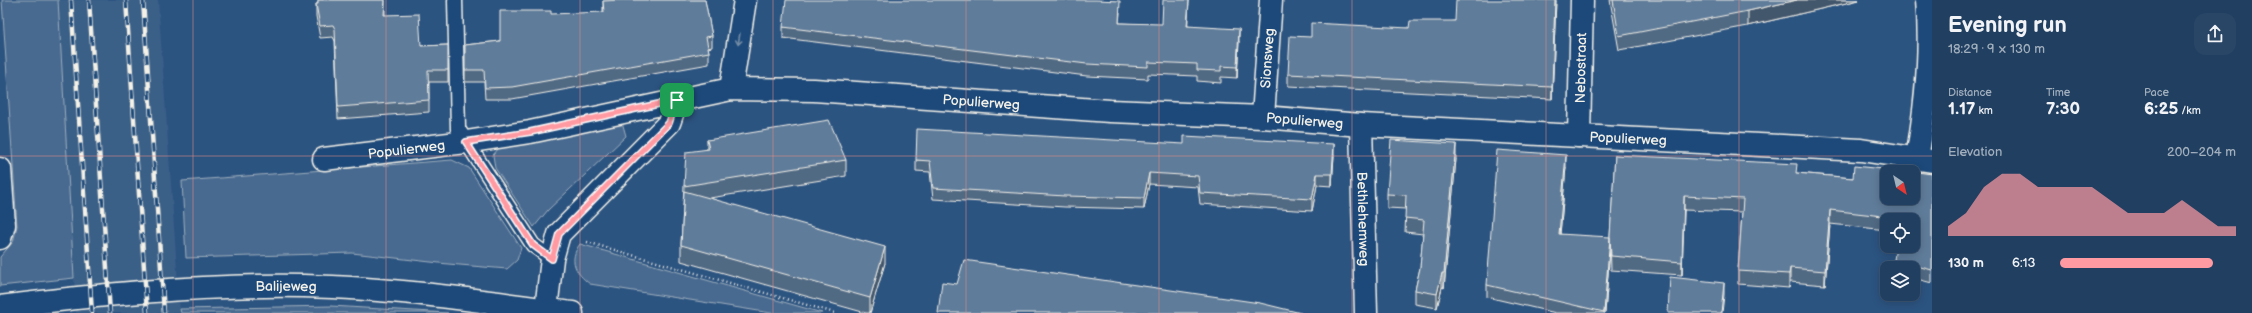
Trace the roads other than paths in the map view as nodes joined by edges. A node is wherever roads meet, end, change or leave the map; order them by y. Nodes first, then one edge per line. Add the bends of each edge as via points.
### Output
1 (455, 0) edge
2 (745, 0) edge
3 (1271, 0) edge
4 (1582, 0) edge
5 (1927, 0) edge
6 (731, 89) junction
7 (677, 100) junction
8 (1263, 117) junction
9 (1361, 124) junction
10 (1579, 136) junction
11 (466, 142) junction
12 (324, 159) dead end
13 (1924, 159) edge
14 (0, 169) edge
15 (0, 238) edge
16 (552, 259) junction
17 (0, 307) edge
18 (546, 309) junction
19 (572, 313) edge
20 (1366, 313) edge

1 - 11 lane via 458,129
2 -> 6 street
3 - 8 street, Sionsweg
4 - 10 street, Nebostraat
5 - 13 street via 1931,18 1932,55
6 - 7 street, Populierweg
6 - 8 street, Populierweg via 814,90 1110,111
7 - 11 street, Populierweg via 530,132
7 - 16 street via 669,123 559,234
8 - 9 street, Populierweg
9 - 10 street, Populierweg
9 - 20 street, Bethlehemweg
10 - 13 street, Populierweg via 1860,150
11 - 12 street, Populierweg
11 - 16 lane via 533,245
14 - 15 street via 4,225
16 - 18 street
17 - 18 street, Balijeweg via 193,288 305,286 437,294
18 - 19 street, Balijeweg

